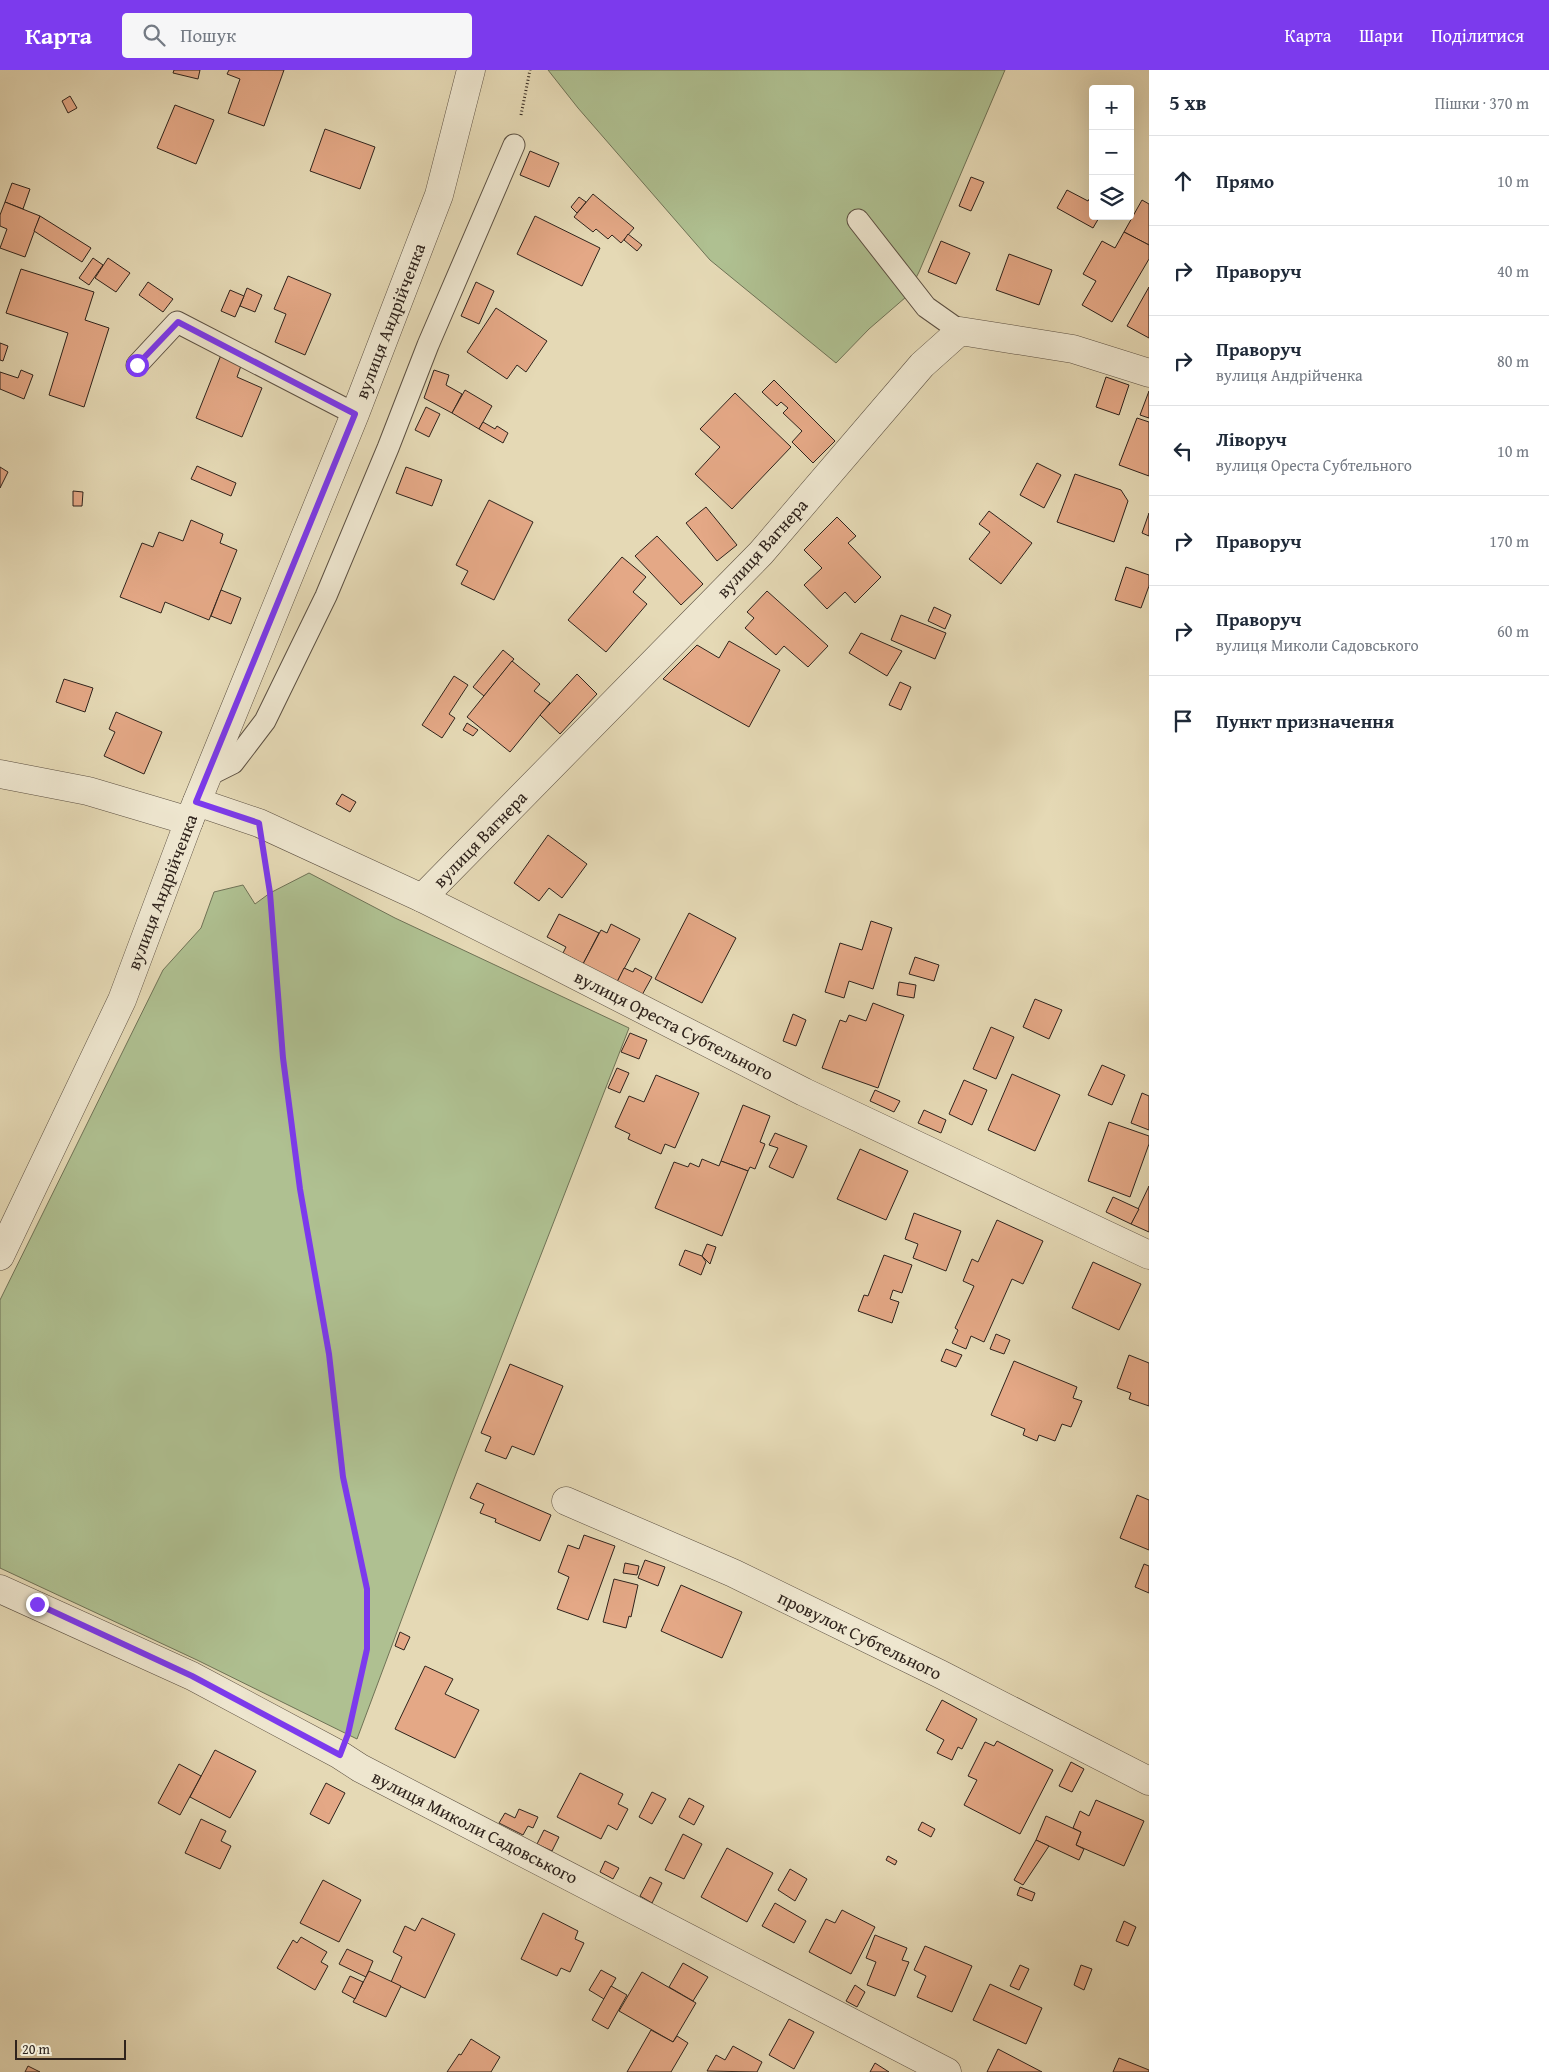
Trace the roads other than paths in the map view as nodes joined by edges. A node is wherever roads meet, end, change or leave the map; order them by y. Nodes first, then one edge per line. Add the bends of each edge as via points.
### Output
1 (471, 70) edge
2 (514, 145) road end
3 (858, 220) dead end
4 (960, 331) junction
5 (137, 365) dead end
6 (1149, 373) edge
7 (355, 414) junction
8 (0, 774) edge
9 (207, 776) junction
10 (192, 812) junction
11 (422, 898) junction
12 (1149, 1255) edge
13 (0, 1256) edge
14 (566, 1501) dead end
15 (0, 1589) edge
16 (1149, 1781) edge
17 (947, 2072) edge

1 - 7 street, вулиця Андрійченка via 438,195
2 - 9 lane via 326,596 265,721 233,763
3 - 4 lane via 926,307
4 - 6 street via 1074,348
4 - 11 street, вулиця Вагнера via 922,364 761,553
5 - 7 lane via 178,322
7 - 9 street, вулиця Андрійченка
8 - 10 street, вулиця Ореста Субтельного
9 - 10 street, вулиця Андрійченка
10 - 11 street, вулиця Ореста Субтельного via 259,823
10 - 13 street, вулиця Андрійченка via 122,1000
11 - 12 street, вулиця Ореста Субтельного via 804,1092
14 - 16 street, провулок Субтельного via 733,1573
15 - 17 street, вулиця Миколи Садовського via 192,1676 360,1768

